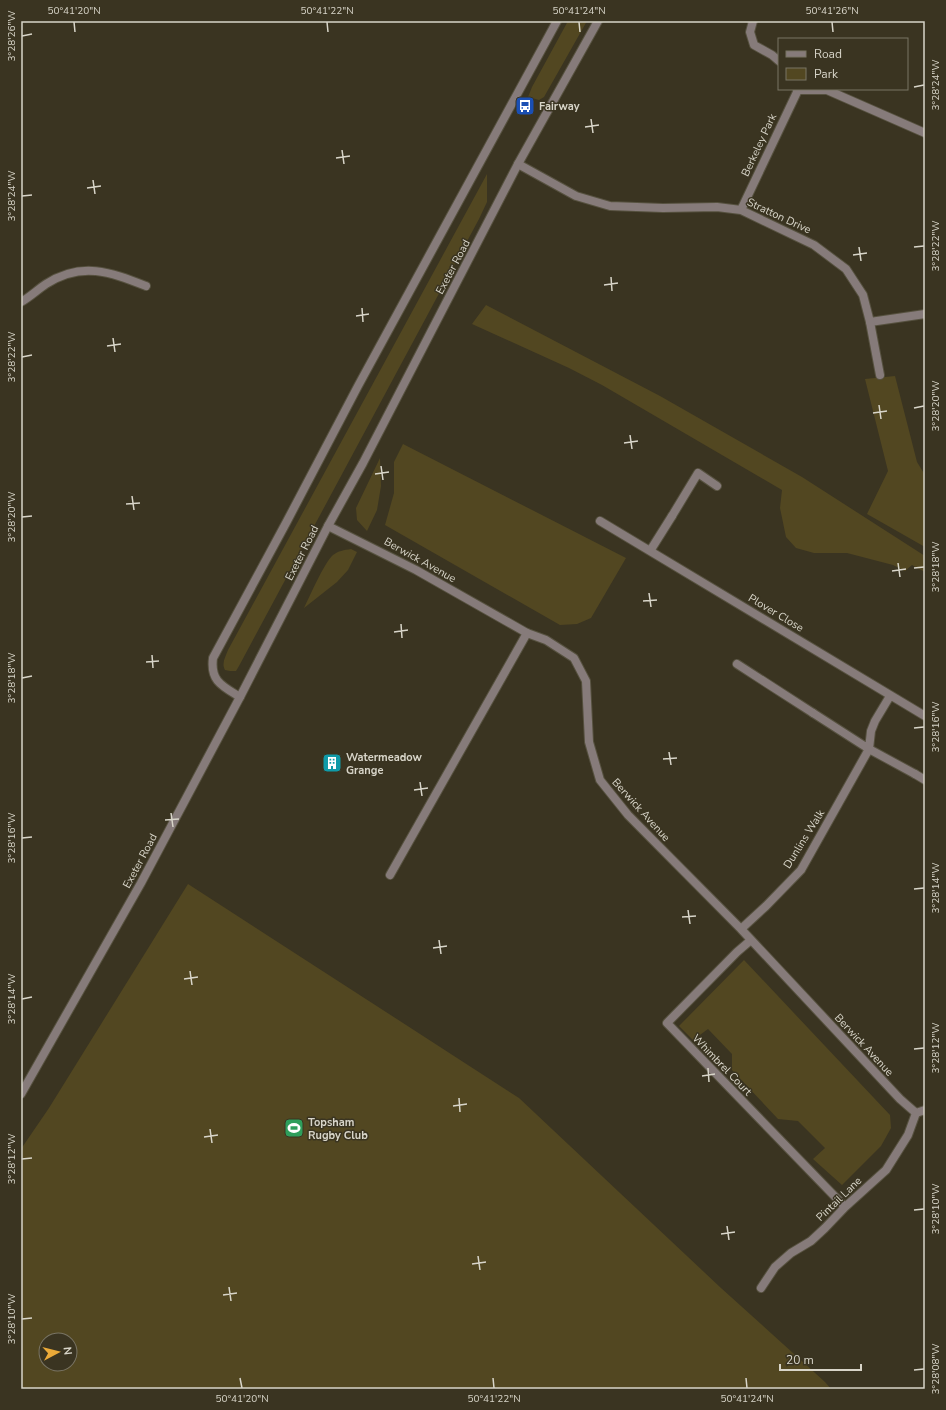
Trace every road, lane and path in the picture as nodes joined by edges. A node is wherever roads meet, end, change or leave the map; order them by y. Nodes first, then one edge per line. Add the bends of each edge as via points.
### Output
1 (557, 21) edge
2 (598, 21) edge
3 (753, 21) edge
4 (778, 60) edge
5 (797, 90) edge
6 (925, 133) edge
7 (518, 164) junction
8 (741, 210) junction
9 (146, 286) dead end
10 (21, 302) edge
11 (925, 314) edge
12 (870, 322) junction
13 (880, 375) dead end
14 (717, 486) dead end
15 (600, 521) dead end
16 (328, 526) junction
17 (650, 551) junction
18 (527, 633) junction
19 (737, 664) dead end
20 (890, 696) junction
21 (240, 697) junction
22 (925, 716) edge
23 (869, 748) junction
24 (925, 780) edge
25 (390, 876) dead end
26 (741, 929) junction
27 (751, 940) junction
28 (21, 1094) edge
29 (925, 1110) edge
30 (916, 1113) junction
31 (845, 1207) junction
32 (762, 1288) dead end

1 - 21 street via 213,658 212,666 216,680
2 - 7 street, Exeter Road
3 - 4 street via 750,32 754,45
5 - 6 street, Berkeley Park via 827,90
5 - 8 street, Berkeley Park
7 - 8 street, Stratton Drive via 576,196 610,206 716,207
7 - 16 street, Exeter Road
8 - 12 street, Stratton Drive via 814,245 846,269 863,296
9 - 10 street via 116,274 94,270 70,273 47,284
11 - 12 street
12 - 13 street, Stratton Drive
14 - 17 street via 698,473
15 - 17 street, Plover Close
16 - 18 street, Berwick Avenue via 416,570
16 - 21 street, Exeter Road
17 - 20 street, Plover Close
18 - 25 street
18 - 26 street, Berwick Avenue via 546,640 574,658 586,681 589,742 600,780 628,815
19 - 23 street
20 - 22 street, Plover Close
20 - 23 street via 875,721
21 - 28 street, Exeter Road via 141,883
23 - 24 street
23 - 26 street, Dunlins Walk via 801,870
26 - 27 street, Berwick Avenue
27 - 30 street, Berwick Avenue
27 - 31 street, Whimbrel Court via 667,1024
29 - 30 street
30 - 31 street, Pintail Lane via 908,1135 886,1170
31 - 32 street, Pintail Lane via 811,1241 775,1267

